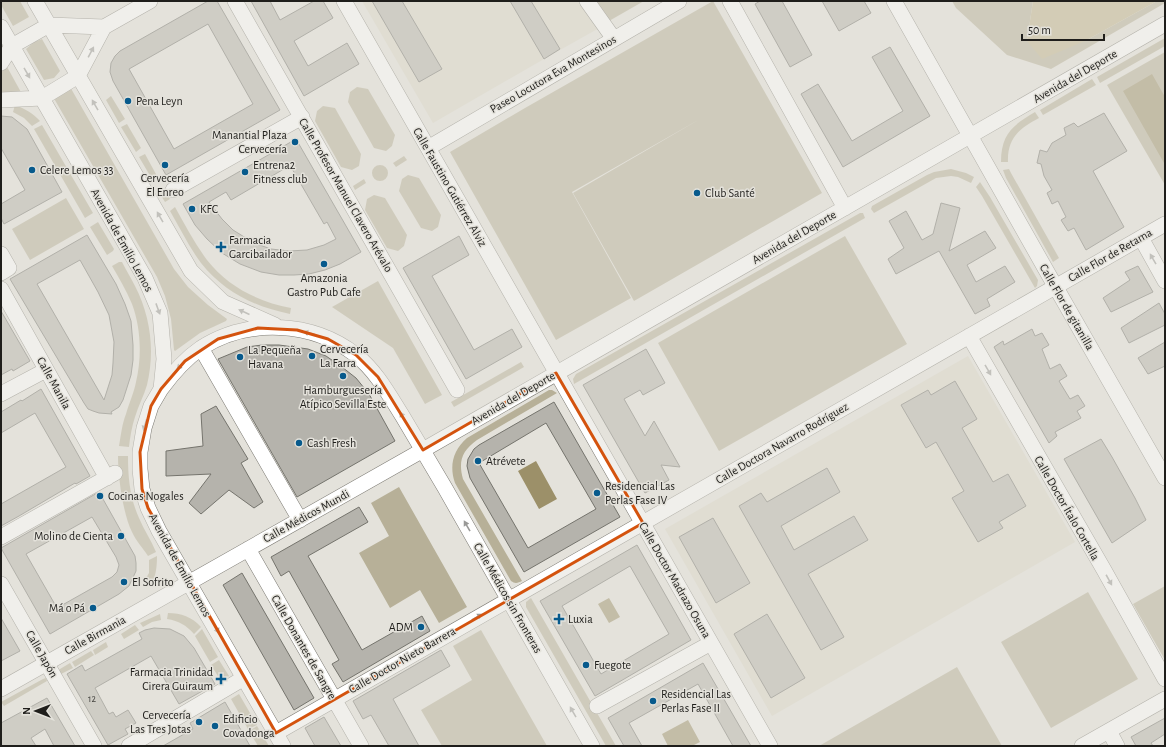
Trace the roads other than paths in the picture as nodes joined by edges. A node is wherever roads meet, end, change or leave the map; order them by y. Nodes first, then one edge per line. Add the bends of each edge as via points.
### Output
1 (35, 1) edge
2 (150, 1) edge
3 (235, 1) edge
4 (344, 1) edge
5 (588, 1) edge
6 (679, 1) edge
7 (730, 1) edge
8 (894, 1) edge
9 (1165, 24) edge
10 (49, 25) junction
11 (1, 27) edge
12 (104, 27) junction
13 (614, 39) junction
14 (12, 46) junction
15 (1, 62) edge
16 (78, 76) junction
17 (42, 98) junction
18 (1, 100) edge
19 (302, 117) junction
20 (970, 136) junction
21 (428, 148) junction
22 (173, 190) dead end
23 (845, 208) junction
24 (1165, 224) edge
25 (1140, 238) junction
26 (1, 254) edge
27 (1, 273) edge
28 (1165, 281) edge
29 (1055, 287) junction
30 (1, 289) edge
31 (280, 327) junction
32 (969, 336) junction
33 (201, 348) junction
34 (46, 370) junction
35 (556, 373) junction
36 (161, 389) junction
37 (457, 390) dead end
38 (1, 394) edge
39 (423, 450) junction
40 (1165, 478) edge
41 (300, 520) junction
42 (643, 523) junction
43 (1, 537) edge
44 (248, 549) junction
45 (189, 582) junction
46 (1, 584) edge
47 (508, 599) junction
48 (712, 643) junction
49 (46, 663) junction
50 (244, 678) junction
51 (1165, 679) edge
52 (1, 689) edge
53 (334, 699) junction
54 (1165, 699) edge
55 (598, 706) dead end
56 (1109, 731) junction
57 (276, 733) junction
58 (94, 746) edge
59 (129, 746) edge
60 (283, 746) edge
61 (361, 746) edge
62 (592, 746) edge
63 (770, 746) edge
64 (1082, 746) edge
65 (1117, 746) edge

1 - 10 street
2 - 12 street
3 - 19 street, Calle Profesor Manuel Clavero Arévalo
4 - 21 street, Calle Faustino Gutiérrez Alviz
5 - 13 street
6 - 13 street, Paseo Locutora Eva Montesinos
7 - 23 street
8 - 20 street, Calle Flor de gitanilla
9 - 20 street, Avenida del Deporte
10 - 12 street
10 - 14 street
10 - 16 street
11 - 14 street, Avenida de Emilio Lemos
16 -> 12 street
13 - 21 street, Paseo Locutora Eva Montesinos
14 - 15 street
14 -> 17 street, Avenida de Emilio Lemos
16 - 17 street
31 -> 16 street via 223,302 191,271
17 - 18 street
17 -> 36 street, Avenida de Emilio Lemos via 145,278 160,313 164,359
19 - 22 street
19 - 37 street, Calle Profesor Manuel Clavero Arévalo
20 - 23 street, Avenida del Deporte
20 - 29 street, Calle Flor de gitanilla
21 - 35 street, Calle Faustino Gutiérrez Alviz
23 - 35 street, Avenida del Deporte
24 - 25 street, Calle Flor de Retama
28 -> 25 street
25 - 29 street, Calle Flor de Retama
26 - 27 street via 9,268
29 - 32 street, Calle Doctora Navarro Rodríguez
29 - 40 street, Calle Flor de gitanilla
30 - 34 street, Calle Manila
31 - 33 street via 238,332
39 -> 31 street, Calle Médicos sin Fronteras via 378,377 356,356 328,339
32 - 42 street, Calle Doctora Navarro Rodríguez
32 -> 51 street, Calle Doctor Ítalo Cortella
33 -> 36 street via 185,361
33 - 41 street
34 - 38 street
34 - 43 street, Calle Manila via 111,475
35 - 39 street, Avenida del Deporte
35 - 42 street, Calle Doctor Madrazo Osuna
36 -> 45 street, Avenida de Emilio Lemos via 151,406 144,428 140,452 142,489 159,531
39 - 41 street, Calle Médicos Mundi
47 -> 39 street, Calle Médicos sin Fronteras
41 - 44 street, Calle Médicos Mundi
42 - 47 street, Calle Doctora Navarro Rodríguez
42 - 48 street, Calle Doctor Madrazo Osuna
44 - 45 street, Calle Médicos Mundi
44 - 53 street, Calle Donantes de Sangre
45 - 49 street, Calle Birmania
45 -> 50 street, Avenida de Emilio Lemos
46 - 49 street, Calle Japón
53 -> 47 street, Calle Doctor Nieto Barrera
62 -> 47 street, Calle Médicos sin Fronteras
48 - 55 street
48 - 63 street, Calle Doctor Madrazo Osuna
49 - 52 street, Calle Birmania
49 - 58 street, Calle Japón
50 - 57 street, Avenida de Emilio Lemos
50 - 59 street
53 - 57 street, Calle Doctor Nieto Barrera
53 - 61 street, Calle Donantes de Sangre
54 - 56 street
56 - 64 street
56 - 65 street
57 - 60 street, Avenida de Emilio Lemos

